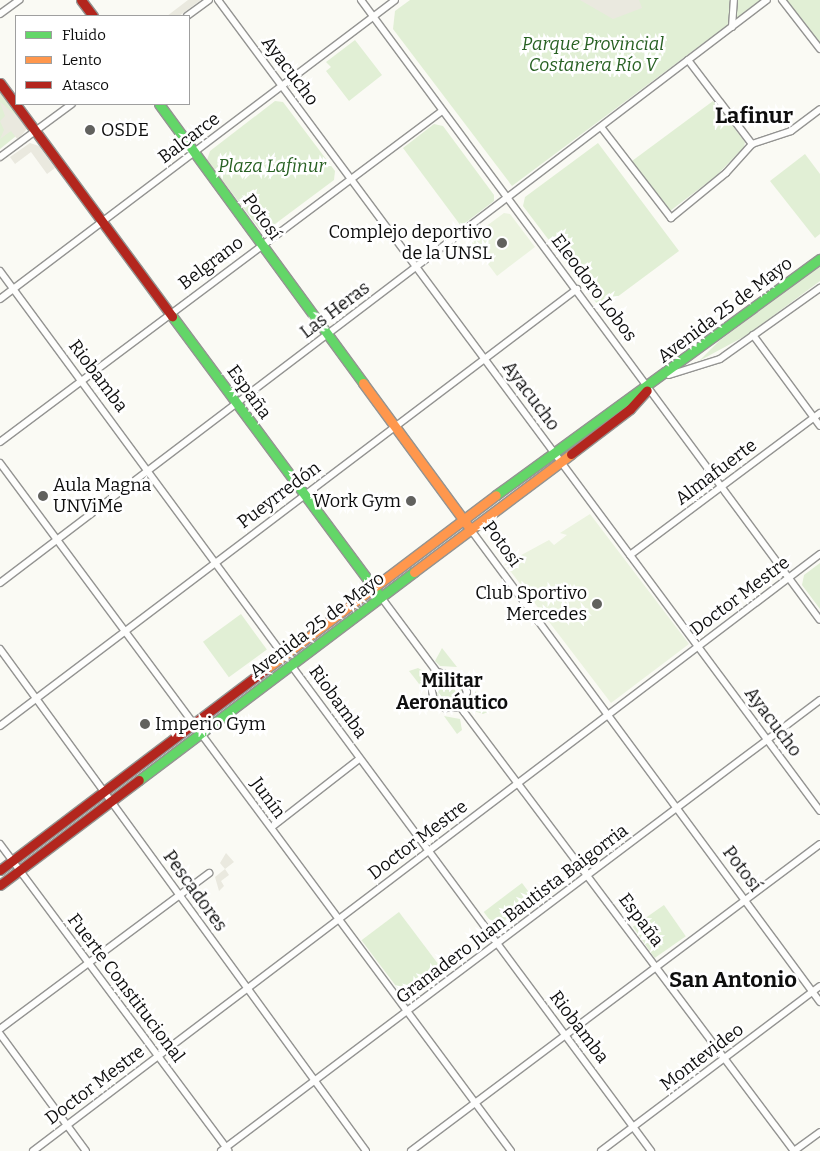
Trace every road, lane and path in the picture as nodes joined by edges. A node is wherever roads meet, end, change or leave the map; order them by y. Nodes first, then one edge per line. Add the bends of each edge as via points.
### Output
1 (19, 0) edge
2 (81, 0) edge
3 (209, 0) edge
4 (218, 0) edge
5 (361, 0) edge
6 (395, 0) edge
7 (734, 0) edge
8 (767, 0) edge
9 (782, 0) edge
10 (0, 14) edge
11 (92, 15) edge
12 (188, 15) edge
13 (373, 16) junction
14 (732, 26) junction
15 (820, 49) edge
16 (688, 60) junction
17 (0, 83) edge
18 (282, 86) junction
19 (15, 103) edge
20 (16, 105) edge
21 (71, 105) edge
22 (160, 105) edge
23 (820, 109) edge
24 (442, 111) junction
25 (601, 127) junction
26 (36, 131) junction
27 (752, 144) junction
28 (195, 153) junction
29 (0, 158) edge
30 (351, 179) junction
31 (508, 200) junction
32 (104, 222) junction
33 (262, 244) junction
34 (820, 259) edge
35 (418, 267) junction
36 (0, 272) edge
37 (820, 288) edge
38 (577, 289) junction
39 (14, 290) junction
40 (0, 300) edge
41 (170, 312) junction
42 (328, 334) junction
43 (754, 335) junction
44 (484, 359) junction
45 (662, 377) junction
46 (81, 381) junction
47 (649, 387) junction
48 (238, 403) junction
49 (820, 413) edge
50 (814, 417) junction
51 (395, 426) junction
52 (820, 426) edge
53 (0, 442) edge
54 (553, 452) junction
55 (561, 462) junction
56 (0, 463) edge
57 (147, 470) junction
58 (722, 486) junction
59 (305, 495) junction
60 (464, 520) junction
61 (471, 530) junction
62 (56, 539) junction
63 (820, 554) edge
64 (630, 555) junction
65 (216, 562) junction
66 (789, 578) junction
67 (0, 583) edge
68 (373, 588) junction
69 (381, 598) junction
70 (820, 620) edge
71 (125, 631) junction
72 (698, 646) junction
73 (0, 649) edge
74 (284, 656) junction
75 (291, 665) junction
76 (437, 672) junction
77 (37, 698) junction
78 (820, 700) edge
79 (462, 708) junction
80 (608, 715) junction
81 (194, 723) junction
82 (0, 726) edge
83 (202, 733) junction
84 (767, 740) junction
85 (358, 759) junction
86 (518, 783) junction
87 (104, 790) junction
88 (110, 802) junction
89 (677, 808) junction
90 (820, 811) edge
91 (272, 828) junction
92 (0, 844) edge
93 (820, 844) edge
94 (427, 852) junction
95 (12, 861) junction
96 (0, 870) edge
97 (19, 870) junction
98 (209, 873) dead end
99 (588, 876) junction
100 (0, 885) edge
101 (179, 896) junction
102 (744, 899) junction
103 (339, 919) junction
104 (496, 945) junction
105 (88, 962) junction
106 (655, 966) junction
107 (820, 986) edge
108 (248, 988) junction
109 (813, 991) junction
110 (820, 1002) edge
111 (408, 1012) junction
112 (0, 1028) edge
113 (0, 1034) edge
114 (564, 1035) junction
115 (159, 1056) junction
116 (724, 1059) junction
117 (314, 1082) junction
118 (475, 1102) junction
119 (68, 1126) junction
120 (633, 1127) junction
121 (820, 1132) edge
122 (225, 1150) edge
123 (33, 1151) edge
124 (86, 1151) edge
125 (366, 1151) edge
126 (411, 1151) edge
127 (511, 1151) edge
128 (601, 1151) edge
129 (651, 1151) edge
130 (794, 1151) edge

1 - 10 street
2 - 11 main road
3 - 12 street
4 - 18 street, Ayacucho
5 - 13 street, Eleodoro Lobos
6 - 13 street, Balcarce
7 - 14 street
8 - 14 street, Las Heras
9 - 15 street
13 - 18 street, Balcarce
13 - 24 street, Eleodoro Lobos
14 - 16 street, Las Heras
16 - 25 street, Las Heras
16 - 27 street
17 - 19 main road, España
18 - 28 street, Balcarce
18 - 30 street, Ayacucho
20 - 26 main road, España
21 - 26 street
22 - 28 main road, Potosí
23 - 27 street via 792,131
24 - 30 street, Belgrano
24 - 31 street, Eleodoro Lobos
25 - 27 street via 671,218 726,173
25 - 31 street, Las Heras
26 - 29 street
26 - 32 main road, España
28 - 32 street, Balcarce
28 - 33 main road, Potosí
30 - 33 street, Belgrano
30 - 35 street, Ayacucho
31 - 35 street, Las Heras
31 - 38 street, Eleodoro Lobos
32 - 39 street, Balcarce
32 - 41 main road, España
33 - 41 street, Belgrano
33 - 42 main road, Potosí
34 - 45 main road, Avenida 25 de Mayo
35 - 42 street, Las Heras
35 - 44 street, Ayacucho
36 - 39 street, Riobamba
37 - 43 street
38 - 44 street, Pueyrredón
38 - 47 street, Eleodoro Lobos
39 - 40 street, Balcarce
39 - 46 street, Riobamba
41 - 46 street, Belgrano
41 - 48 main road, España
42 - 48 street, Las Heras
42 - 51 main road, Potosí
43 - 45 street via 711,364
43 - 50 street
44 - 51 street, Pueyrredón
44 - 54 street, Ayacucho
45 - 47 main road, Avenida 25 de Mayo
46 - 53 street, Belgrano
46 - 57 street, Riobamba
47 - 54 main road, Avenida 25 de Mayo via 624,398
47 - 55 main road, Avenida 25 de Mayo via 630,409
47 - 58 street, Eleodoro Lobos
48 - 57 street, Las Heras
48 - 59 main road, España
49 - 50 street, Almafuerte
50 - 52 street
50 - 58 street, Almafuerte
51 - 59 street, Pueyrredón
51 - 60 main road, Potosí
54 - 55 street, Ayacucho
54 - 60 main road, Avenida 25 de Mayo
55 - 61 main road, Avenida 25 de Mayo
55 - 64 street, Ayacucho
56 - 62 street, Junín
57 - 62 street, Las Heras
57 - 65 street, Riobamba
58 - 64 street, Almafuerte
58 - 66 street, Eleodoro Lobos
59 - 65 street, Pueyrredón
59 - 68 main road, España
60 - 61 main road, Potosí
60 - 68 main road, Avenida 25 de Mayo
61 - 69 main road, Avenida 25 de Mayo
61 - 80 street, Potosí
62 - 67 street, Las Heras
62 - 71 street, Junín
63 - 66 street, Doctor Mestre
64 - 72 street, Ayacucho
65 - 71 street, Pueyrredón
65 - 74 street, Riobamba
66 - 70 street, Eleodoro Lobos
66 - 72 street, Doctor Mestre
68 - 69 main road, España
68 - 74 main road, Avenida 25 de Mayo
69 - 75 main road, Avenida 25 de Mayo
69 - 76 street, España
71 - 77 street, Pueyrredón
71 - 81 street, Junín
72 - 80 street, Doctor Mestre
72 - 84 street, Ayacucho
73 - 77 street, Pescadores
74 - 75 main road, Riobamba
74 - 81 main road, Avenida 25 de Mayo
75 - 83 main road, Avenida 25 de Mayo
75 - 85 street, Riobamba
76 - 79 street via 461,678 467,692
76 - 79 street via 431,686 434,700 445,708
77 - 82 street, Pueyrredón
77 - 87 street, Pescadores
78 - 84 street, Granadero Juan Bautista Baigorria
79 - 86 street, España
80 - 86 street, Doctor Mestre
80 - 89 street, Potosí
81 - 83 street, Junín
81 - 87 main road, Avenida 25 de Mayo
83 - 88 main road, Avenida 25 de Mayo
83 - 91 street, Junín
84 - 89 street, Granadero Juan Bautista Baigorria
84 - 90 street, Ayacucho
85 - 91 street
85 - 94 street, Riobamba
86 - 94 street, Doctor Mestre
86 - 99 street, España
87 - 88 street, Pescadores
87 - 95 main road, Avenida 25 de Mayo
88 - 97 main road, Avenida 25 de Mayo
88 - 101 street, Pescadores
89 - 99 street, Granadero Juan Bautista Baigorria
89 - 102 street, Potosí
91 - 103 street, Junín
92 - 95 street, Fuerte Constitucional
93 - 102 street
94 - 103 street, Doctor Mestre
94 - 104 street, Riobamba
95 - 96 main road, Avenida 25 de Mayo
95 - 97 street, Fuerte Constitucional
97 - 100 main road, Avenida 25 de Mayo
97 - 105 street, Fuerte Constitucional
98 - 101 street
99 - 104 street, Granadero Juan Bautista Baigorria
99 - 106 street, España
101 - 105 street
101 - 108 street, Pescadores
102 - 106 street
102 - 109 street, Potosí
103 - 108 street, Doctor Mestre
103 - 111 street, Junín
104 - 111 street, Granadero Juan Bautista Baigorria
104 - 114 street, Riobamba
105 - 112 street
105 - 115 street, Fuerte Constitucional
106 - 114 street
106 - 116 street, España
107 - 109 street, Montevideo
108 - 115 street, Doctor Mestre
108 - 117 street, Pescadores
109 - 110 street, Potosí
109 - 116 street, Montevideo
111 - 117 street, Granadero Juan Bautista Baigorria
111 - 118 street, Junín
113 - 119 street
114 - 118 street
114 - 120 street, Riobamba
115 - 119 street, Doctor Mestre
115 - 122 street, Fuerte Constitucional
116 - 120 street, Montevideo
116 - 130 street, España
117 - 122 street, Granadero Juan Bautista Baigorria
117 - 125 street, Pescadores
118 - 126 street
118 - 127 street, Junín
119 - 123 street, Doctor Mestre
119 - 124 street
120 - 128 street, Montevideo
120 - 129 street, Riobamba
121 - 130 street

